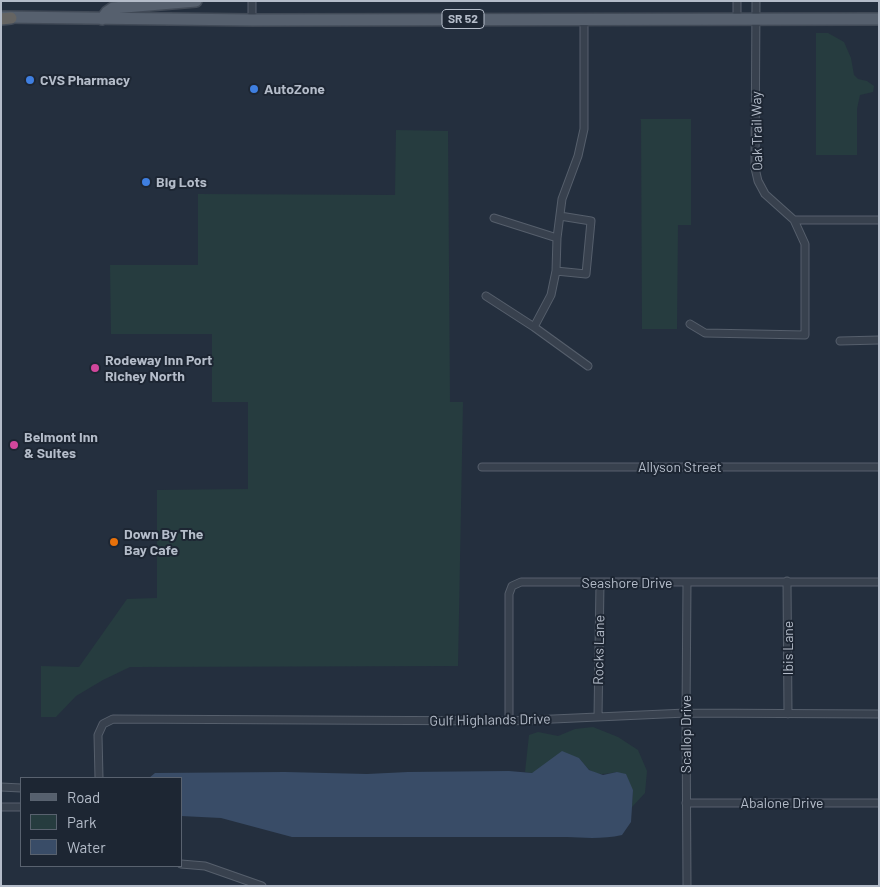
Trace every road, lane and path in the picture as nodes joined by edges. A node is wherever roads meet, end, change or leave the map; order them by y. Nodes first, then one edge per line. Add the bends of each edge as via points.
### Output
1 (196, 1) edge
2 (252, 1) edge
3 (737, 1) edge
4 (756, 1) edge
5 (5, 18) edge
6 (102, 18) junction
7 (879, 18) edge
8 (584, 19) junction
9 (737, 19) junction
10 (756, 19) junction
11 (252, 20) junction
12 (560, 216) junction
13 (494, 218) dead end
14 (794, 220) junction
15 (879, 220) edge
16 (557, 238) junction
17 (556, 272) junction
18 (486, 296) dead end
19 (690, 324) dead end
20 (534, 327) junction
21 (879, 340) edge
22 (840, 341) dead end
23 (588, 366) dead end
24 (482, 467) dead end
25 (879, 467) edge
26 (787, 582) junction
27 (879, 582) edge
28 (600, 583) junction
29 (687, 583) junction
30 (686, 713) junction
31 (788, 714) junction
32 (879, 714) edge
33 (598, 717) junction
34 (509, 721) junction
35 (99, 777) edge
36 (1, 788) edge
37 (20, 788) edge
38 (879, 802) edge
39 (686, 803) junction
40 (1, 807) edge
41 (20, 807) edge
42 (182, 864) edge
43 (262, 886) edge
44 (687, 886) edge

1 - 6 main road via 113,8
2 - 11 street
3 - 9 street
4 - 10 street, Oak Trail Way
5 - 6 main road, SR 52
6 - 11 main road, SR 52
7 - 10 main road, SR 52
8 - 9 main road, SR 52
8 - 11 main road, SR 52
8 - 12 street via 584,129 562,199
9 - 10 main road, SR 52
10 - 14 street, Oak Trail Way via 755,168 765,194
12 - 16 street
12 - 17 street via 591,221 586,274
13 - 16 street
14 - 15 street
14 - 19 street, Oak Trail Way via 805,244 805,335 706,333
16 - 17 street
17 - 20 street via 551,295
18 - 20 street
20 - 23 street
21 - 22 street
24 - 25 street, Allyson Street
26 - 27 street, Seashore Drive
26 - 29 street, Seashore Drive
26 - 31 street, Ibis Lane
28 - 29 street, Seashore Drive
28 - 33 street, Rocks Lane
28 - 34 street, Seashore Drive via 521,582 512,586 509,594
29 - 30 street, Scallop Drive
30 - 31 street, Gulf Highlands Drive
30 - 33 street, Gulf Highlands Drive
30 - 39 street, Scallop Drive
31 - 32 street, Gulf Highlands Drive
33 - 34 street, Gulf Highlands Drive
34 - 35 street, Gulf Highlands Drive via 113,719 102,724 98,735
36 - 37 street
38 - 39 street, Abalone Drive
39 - 44 street, Scallop Drive
40 - 41 street
42 - 43 street via 205,866

